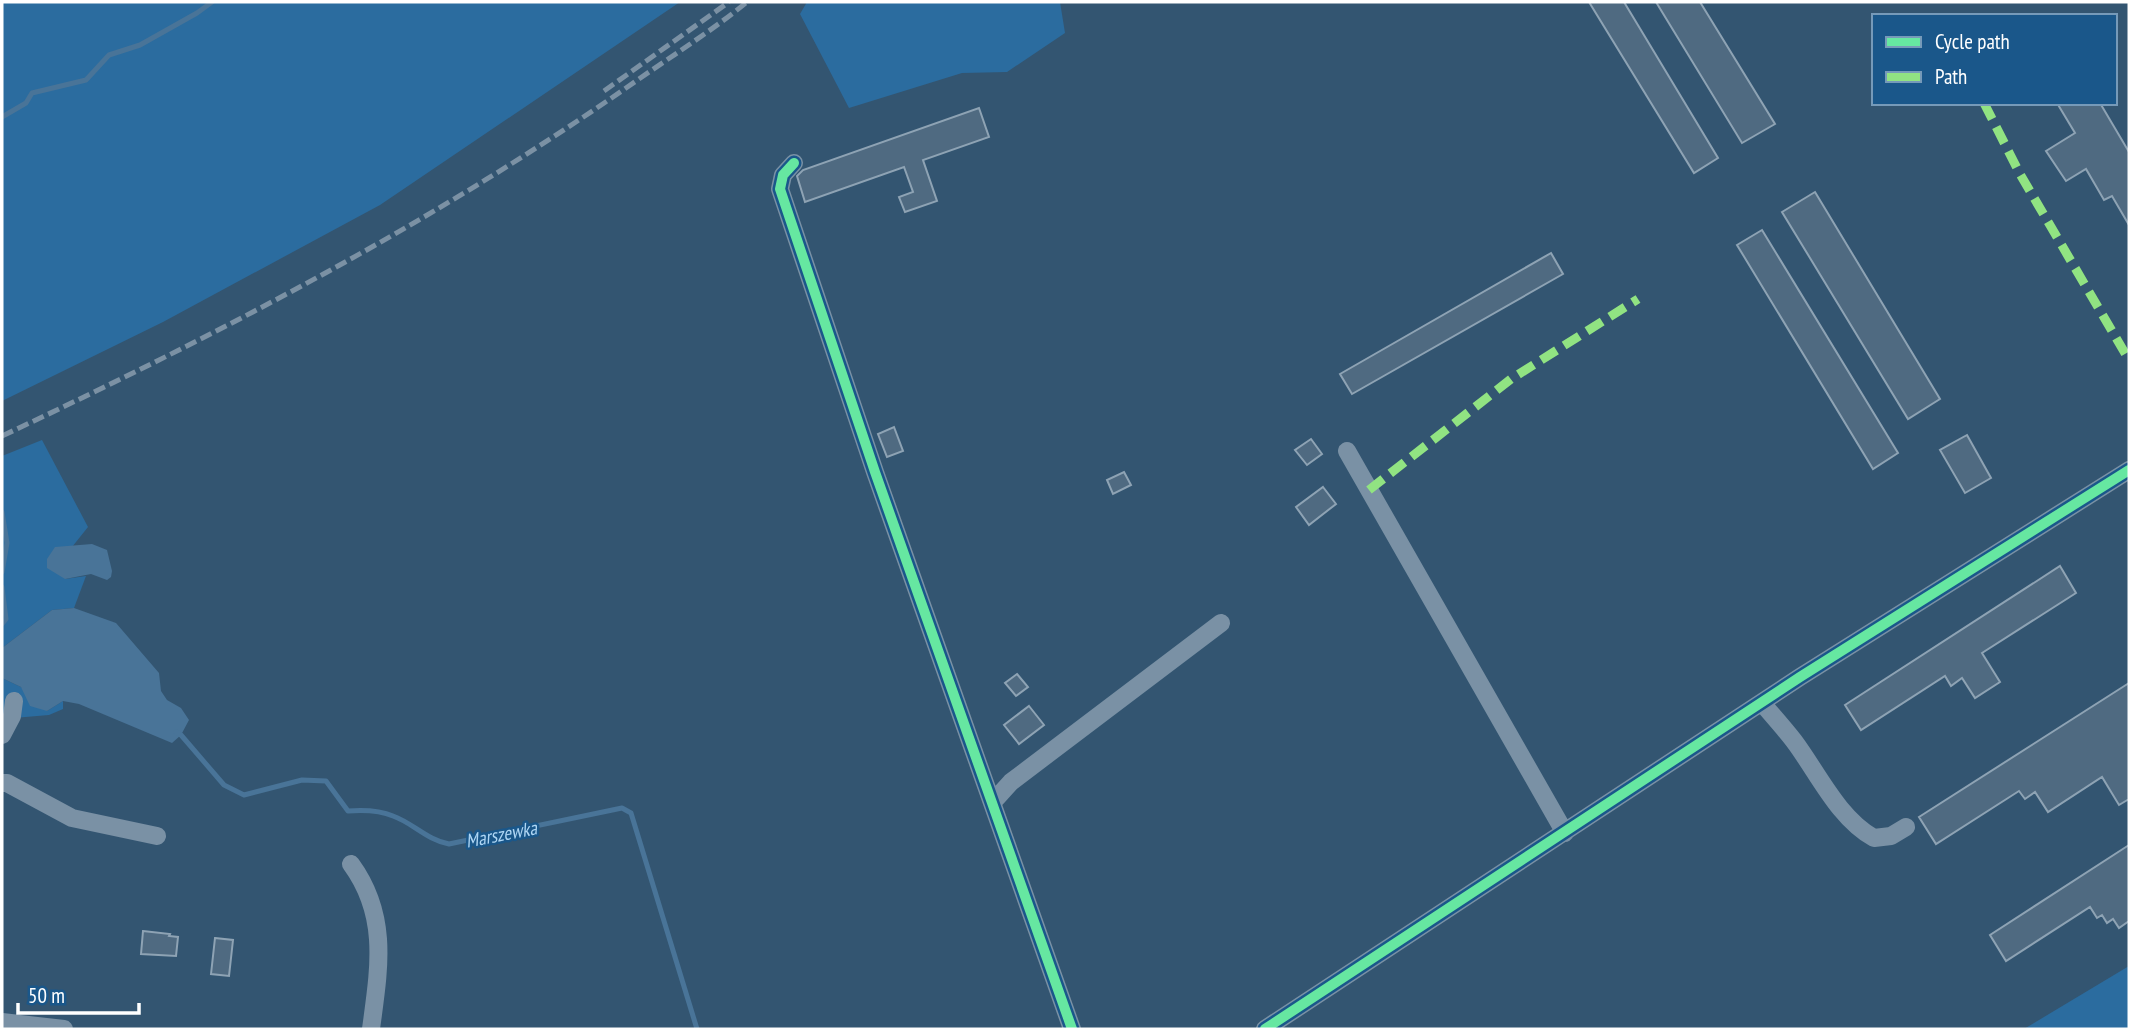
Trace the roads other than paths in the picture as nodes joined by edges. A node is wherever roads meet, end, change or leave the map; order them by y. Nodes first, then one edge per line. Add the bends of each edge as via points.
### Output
1 (794, 163) dead end
2 (1347, 451) dead end
3 (2129, 470) edge
4 (1221, 622) dead end
5 (14, 701) dead end
6 (1762, 703) junction
7 (2, 735) edge
8 (2, 783) edge
9 (992, 803) junction
10 (1906, 827) dead end
11 (1565, 833) junction
12 (157, 836) dead end
13 (351, 864) dead end
14 (2, 1022) edge
15 (64, 1029) edge
16 (371, 1029) edge
17 (1072, 1029) edge
18 (1265, 1029) edge

1 - 9 street via 783,175 780,189
2 - 11 street
3 - 6 street
4 - 9 street via 1011,782
5 - 7 street
6 - 10 street via 1860,828 1874,838 1891,836
6 - 11 street
8 - 12 street via 72,818
9 - 17 street
11 - 18 street
13 - 16 street via 366,885 379,949
14 - 15 street

